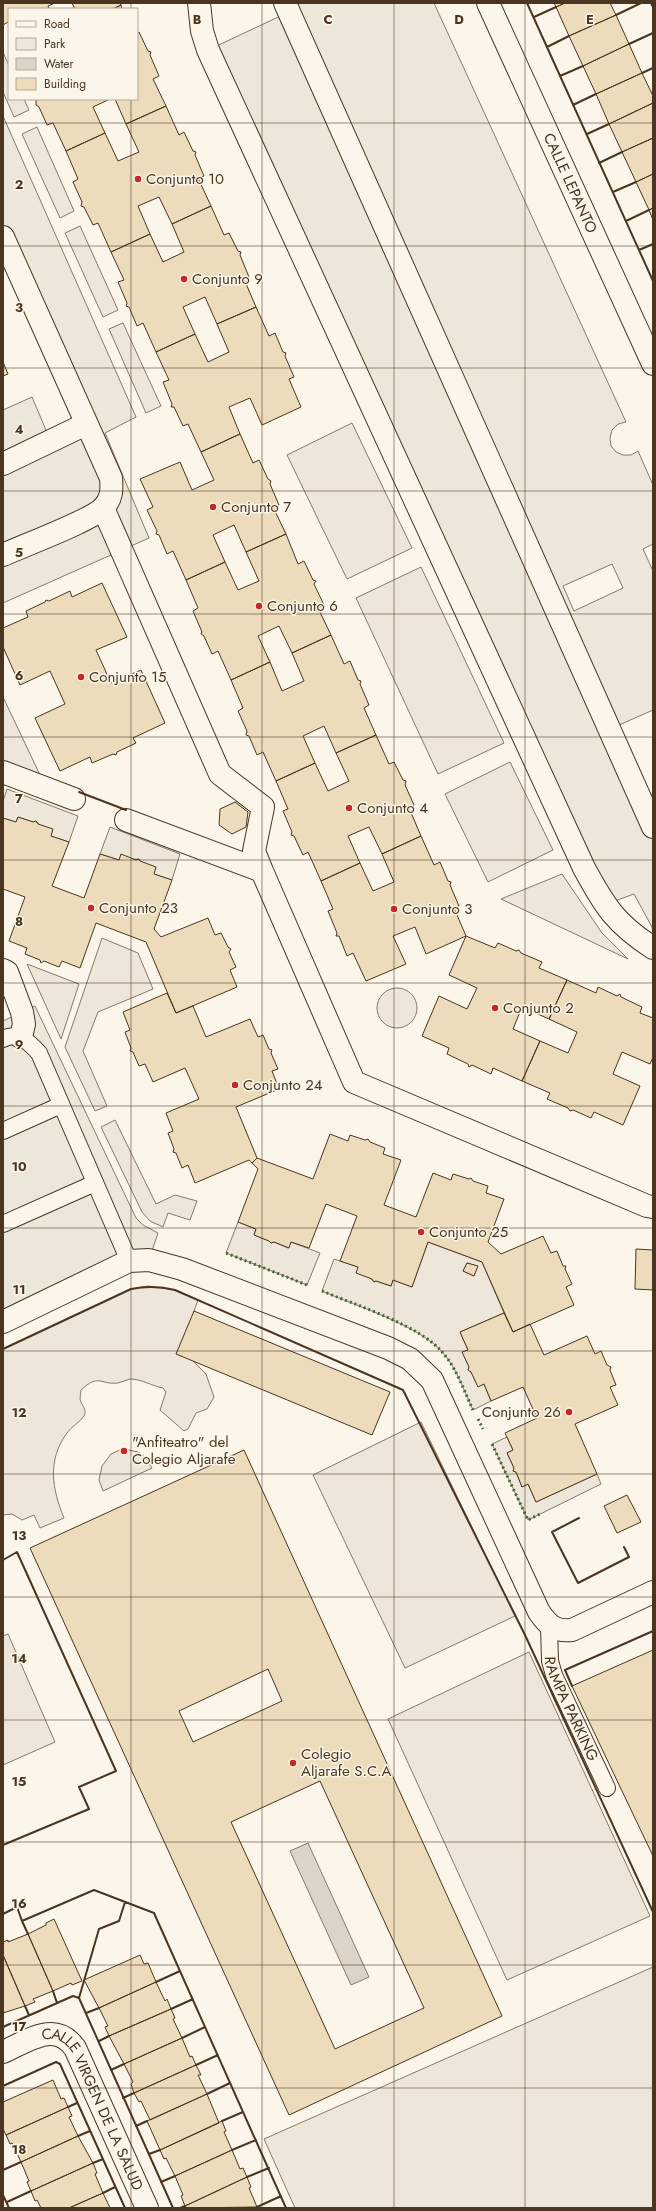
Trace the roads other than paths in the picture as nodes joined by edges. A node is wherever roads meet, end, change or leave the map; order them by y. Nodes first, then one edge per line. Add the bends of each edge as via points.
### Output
1 (199, 3) edge
2 (285, 3) edge
3 (488, 3) edge
4 (3, 237) edge
5 (653, 364) edge
6 (86, 424) junction
7 (3, 464) edge
8 (103, 508) junction
9 (3, 555) edge
10 (3, 772) edge
11 (74, 799) dead end
12 (126, 820) dead end
13 (653, 827) edge
14 (262, 871) junction
15 (653, 948) edge
16 (3, 970) edge
17 (12, 1038) edge
18 (61, 1105) junction
19 (3, 1132) edge
20 (95, 1183) junction
21 (653, 1207) edge
22 (3, 1224) edge
23 (129, 1261) junction
24 (3, 1322) edge
25 (653, 1592) edge
26 (549, 1626) junction
27 (607, 1788) dead end
28 (3, 2052) edge
29 (147, 2208) edge

1 - 15 street via 202,31 208,50 584,868 607,909 619,924
2 - 13 street
3 - 5 street, CALLE LEPANTO
4 - 6 street
6 - 7 street
6 - 8 street via 111,478 112,493
8 - 9 street via 96,514
8 - 14 street via 220,774 263,807 254,851
10 - 11 street
12 - 14 street
14 - 21 street via 354,1082
16 - 17 street via 7,972 24,1024
17 - 18 lane via 30,1043 39,1053
18 - 19 lane
18 - 20 lane
20 - 22 lane
20 - 23 lane
23 - 24 street
23 - 26 street via 150,1260 182,1269 388,1348 410,1359 432,1380 538,1612
25 - 26 street via 572,1630 562,1631
26 - 27 lane, RAMPA PARKING via 550,1661 554,1675
28 - 29 street, CALLE VIRGEN DE LA SALUD via 42,2035 61,2034 69,2040 75,2048

